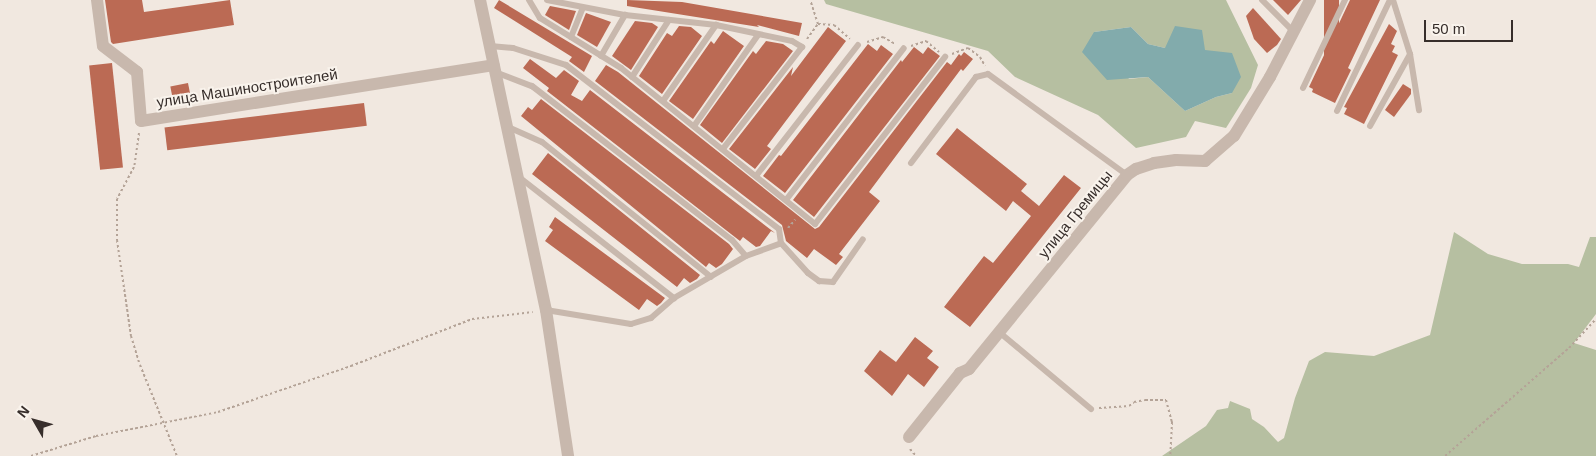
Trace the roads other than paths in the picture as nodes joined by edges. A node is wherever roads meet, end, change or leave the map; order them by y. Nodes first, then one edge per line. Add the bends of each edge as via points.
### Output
1 (97, 0) edge
2 (480, 0) edge
3 (529, 0) edge
4 (547, 0) edge
5 (1262, 0) edge
6 (1310, 0) edge
7 (1345, 0) edge
8 (1391, 0) edge
9 (583, 8) junction
10 (625, 15) junction
11 (669, 20) junction
12 (716, 25) junction
13 (1294, 32) junction
14 (758, 35) junction
15 (571, 37) junction
16 (858, 45) dead end
17 (490, 46) junction
18 (904, 48) dead end
19 (1410, 54) junction
20 (601, 56) junction
21 (945, 56) dead end
22 (494, 69) junction
23 (632, 77) junction
24 (1303, 88) dead end
25 (663, 101) junction
26 (1337, 110) dead end
27 (1419, 110) dead end
28 (507, 126) junction
29 (694, 126) junction
30 (1370, 126) dead end
31 (723, 149) junction
32 (911, 163) dead end
33 (1127, 175) junction
34 (517, 176) junction
35 (756, 176) junction
36 (786, 200) junction
37 (863, 239) dead end
38 (781, 240) junction
39 (746, 256) junction
40 (711, 277) junction
41 (674, 298) junction
42 (546, 310) junction
43 (999, 332) junction
44 (1092, 409) road end
45 (909, 437) dead end
46 (568, 456) edge

1 - 22 street, улица Машиностроителей via 103,46 137,72 141,121
2 - 17 street
3 - 15 lane via 540,18
4 - 9 lane
5 - 13 lane
6 - 13 street, улица Гремицы
7 - 24 lane
8 - 19 lane
8 - 26 lane
9 - 10 lane
9 - 15 lane
10 - 11 lane
10 - 20 lane
11 - 12 lane
11 - 23 lane
12 - 14 lane
12 - 25 lane
13 - 33 street, улица Гремицы via 1234,136 1204,162 1176,160 1154,163
14 - 29 lane
14 - 31 lane via 802,47
15 - 20 lane
16 - 35 lane
17 - 22 street
17 - 38 lane via 513,48 566,65 779,229
18 - 36 lane
19 - 27 lane
19 - 30 lane
20 - 23 lane
21 - 36 lane via 815,224
22 - 28 street
22 - 39 lane via 532,86 732,240
23 - 25 lane
25 - 29 lane
28 - 34 street
28 - 40 lane via 542,142
29 - 31 lane
31 - 35 lane
32 - 33 lane via 976,77 988,74
33 - 43 street, улица Гремицы
34 - 41 lane
34 - 42 street
35 - 36 lane
37 - 38 lane via 833,282 819,281 808,273
38 - 39 lane
39 - 40 lane
40 - 41 lane
41 - 42 lane via 651,318 631,324
42 - 46 street
43 - 44 lane
43 - 45 street, улица Гремицы via 969,369 960,373

